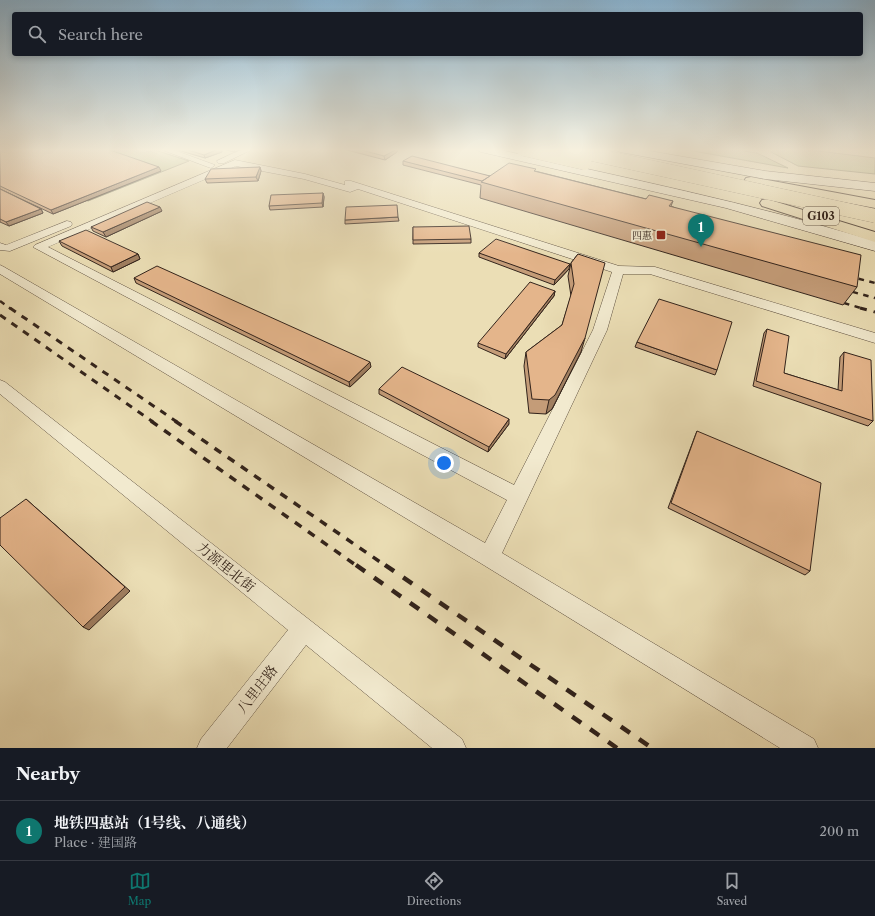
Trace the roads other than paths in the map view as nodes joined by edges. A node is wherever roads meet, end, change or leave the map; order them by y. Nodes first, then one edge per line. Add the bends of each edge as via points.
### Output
1 (165, 184) edge
2 (186, 184) edge
3 (331, 184) edge
4 (351, 184) edge
5 (641, 184) edge
6 (656, 184) edge
7 (728, 184) edge
8 (767, 184) edge
9 (774, 184) edge
10 (844, 184) edge
11 (357, 186) junction
12 (875, 187) edge
13 (875, 197) edge
14 (875, 204) edge
15 (766, 209) junction
16 (875, 216) edge
17 (875, 228) edge
18 (875, 237) edge
19 (0, 246) edge
20 (875, 246) edge
21 (0, 269) edge
22 (618, 270) junction
23 (875, 338) edge
24 (0, 386) edge
25 (519, 497) junction
26 (488, 556) junction
27 (304, 629) junction
28 (210, 748) edge
29 (453, 748) edge
30 (805, 748) edge

1 - 19 street via 6,250
2 - 25 street via 39,247
3 - 11 street via 350,189
4 - 11 street
5 - 15 street
6 - 15 highway, G103, bridge
7 - 16 highway, G103, bridge
8 - 14 highway
9 - 13 highway
10 - 12 street
11 - 22 street
15 - 17 highway, G103
15 - 18 highway
15 - 20 street
21 - 26 street
22 - 23 street via 651,270
22 - 25 street via 600,330
24 - 27 street, 力源里北街
25 - 26 street
26 - 30 street
27 - 28 street, 八里庄路
27 - 29 street, 力源里北街

